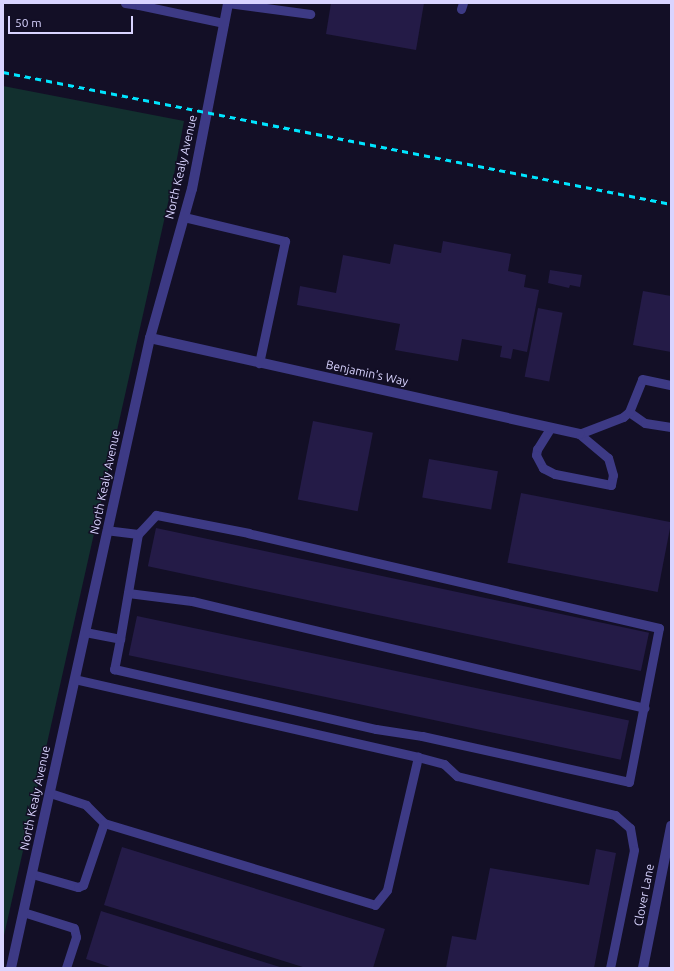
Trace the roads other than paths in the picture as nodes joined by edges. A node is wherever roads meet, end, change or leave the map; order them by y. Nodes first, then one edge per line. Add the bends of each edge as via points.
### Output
1 (125, 3) edge
2 (228, 3) edge
3 (139, 4) edge
4 (310, 14) dead end
5 (224, 23) junction
6 (184, 216) junction
7 (150, 338) junction
8 (259, 363) junction
9 (671, 385) edge
10 (629, 412) junction
11 (551, 427) junction
12 (671, 427) edge
13 (579, 434) junction
14 (108, 530) junction
15 (138, 534) junction
16 (128, 593) junction
17 (85, 632) junction
18 (120, 639) junction
19 (75, 679) junction
20 (644, 708) junction
21 (418, 757) junction
22 (50, 793) junction
23 (104, 823) junction
24 (671, 826) edge
25 (32, 874) junction
26 (23, 912) junction
27 (11, 968) edge
28 (66, 968) edge
29 (610, 968) edge
30 (643, 968) edge

1 - 3 lane
2 - 4 lane
2 - 5 street, North Kealy Avenue
3 - 5 lane
5 - 6 street, North Kealy Avenue via 192,189
6 - 7 street, North Kealy Avenue
6 - 8 lane via 285,241
7 - 8 street, Benjamin's Way
7 - 14 street, North Kealy Avenue
8 - 11 street, Benjamin's Way
9 - 10 lane via 642,379
10 - 12 lane via 645,423
10 - 13 lane via 623,417
11 - 13 street, Benjamin's Way
11 - 13 lane via 536,455 543,468 555,474 611,485 613,475 608,458
14 - 15 lane
14 - 17 street, North Kealy Avenue
15 - 16 lane
15 - 20 lane via 156,515 249,533 659,628
16 - 18 lane
16 - 20 lane via 192,601
17 - 18 lane
17 - 19 street, North Kealy Avenue
18 - 20 lane via 114,669 376,729 422,736 629,782
19 - 21 lane
19 - 22 street, North Kealy Avenue
21 - 23 lane via 387,890 375,905
21 - 29 lane via 444,764 457,776 615,814 630,828 634,850
22 - 23 lane via 86,805
22 - 25 street, North Kealy Avenue
23 - 25 lane via 83,885 78,887
24 - 30 street, Clover Lane
25 - 26 street, North Kealy Avenue
26 - 27 street, North Kealy Avenue
26 - 28 lane via 74,928 76,937

